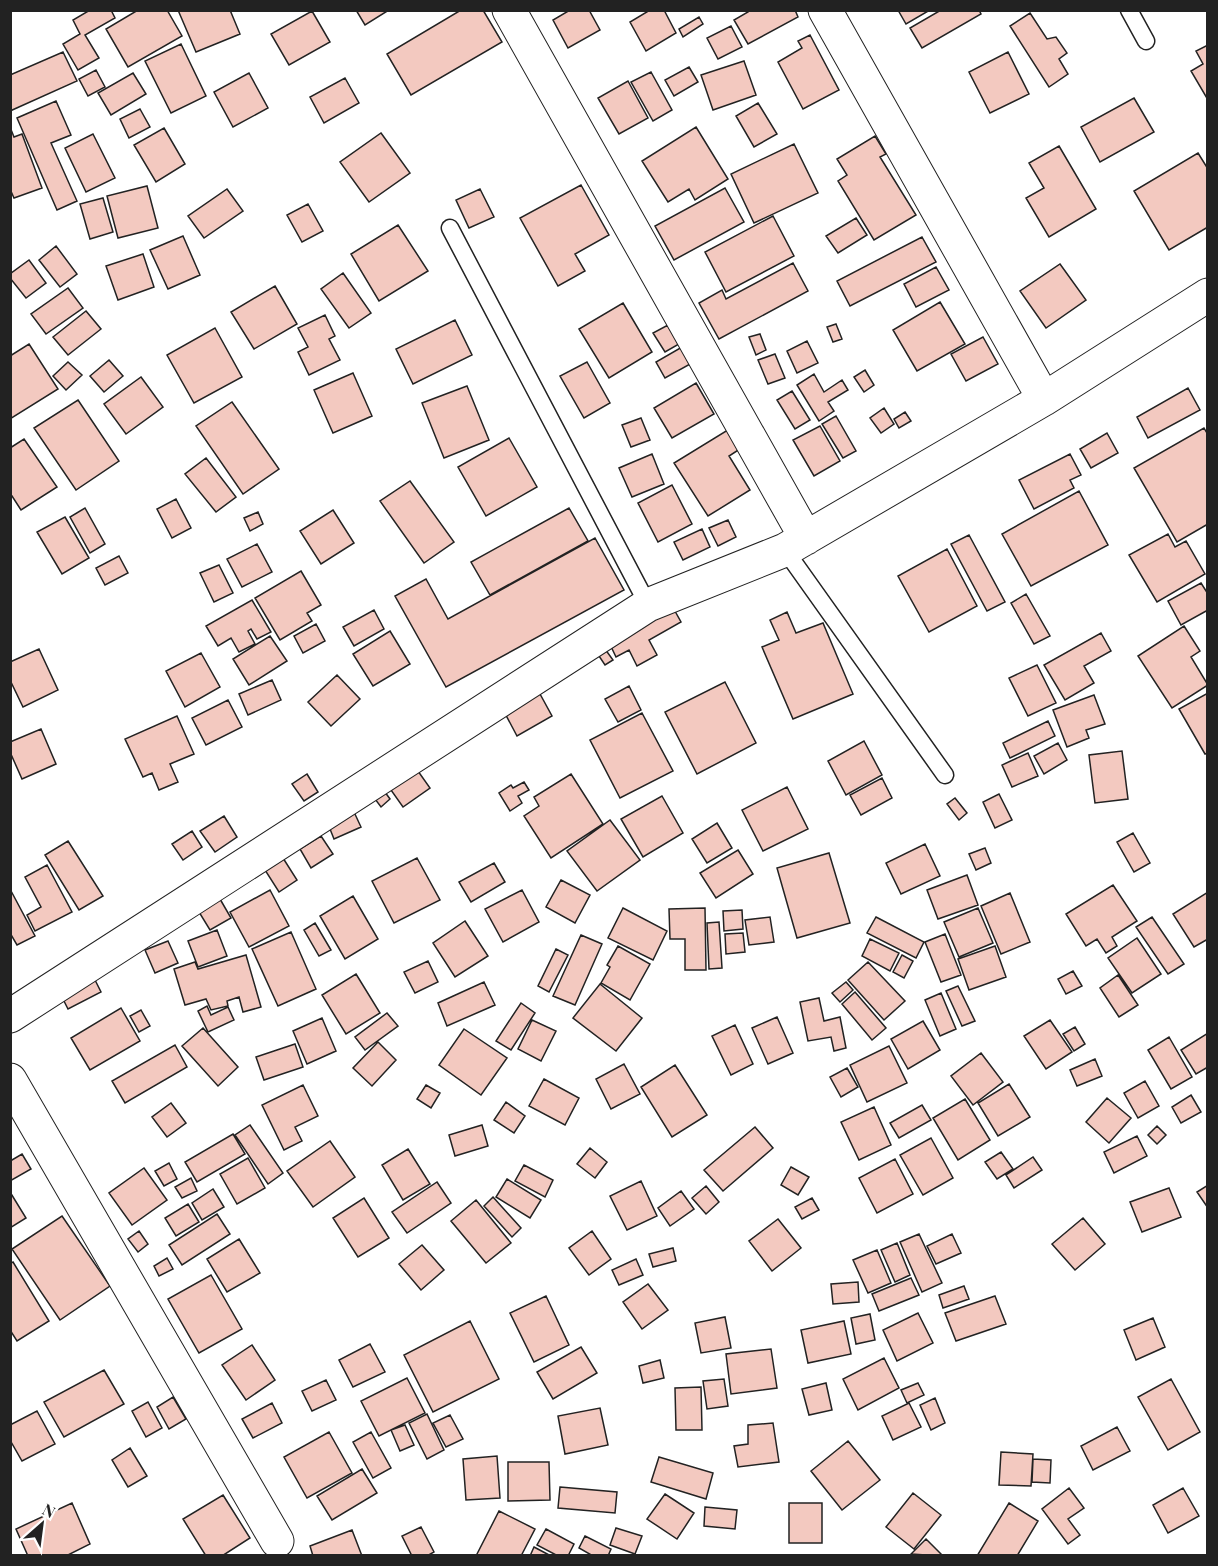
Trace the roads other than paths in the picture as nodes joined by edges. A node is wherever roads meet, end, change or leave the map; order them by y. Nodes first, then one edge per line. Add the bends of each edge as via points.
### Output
1 (509, 10) edge
2 (825, 10) edge
3 (1129, 10) edge
4 (1146, 41) dead end
5 (450, 228) dead end
6 (1208, 295) edge
7 (1044, 399) junction
8 (796, 544) junction
9 (648, 605) junction
10 (945, 775) dead end
11 (10, 1016) edge
12 (10, 1080) edge
13 (280, 1548) edge

1 - 8 street
2 - 7 street
3 - 4 lane
5 - 9 lane
6 - 7 street
7 - 8 street
8 - 9 street
8 - 10 lane
9 - 11 street
12 - 13 street

